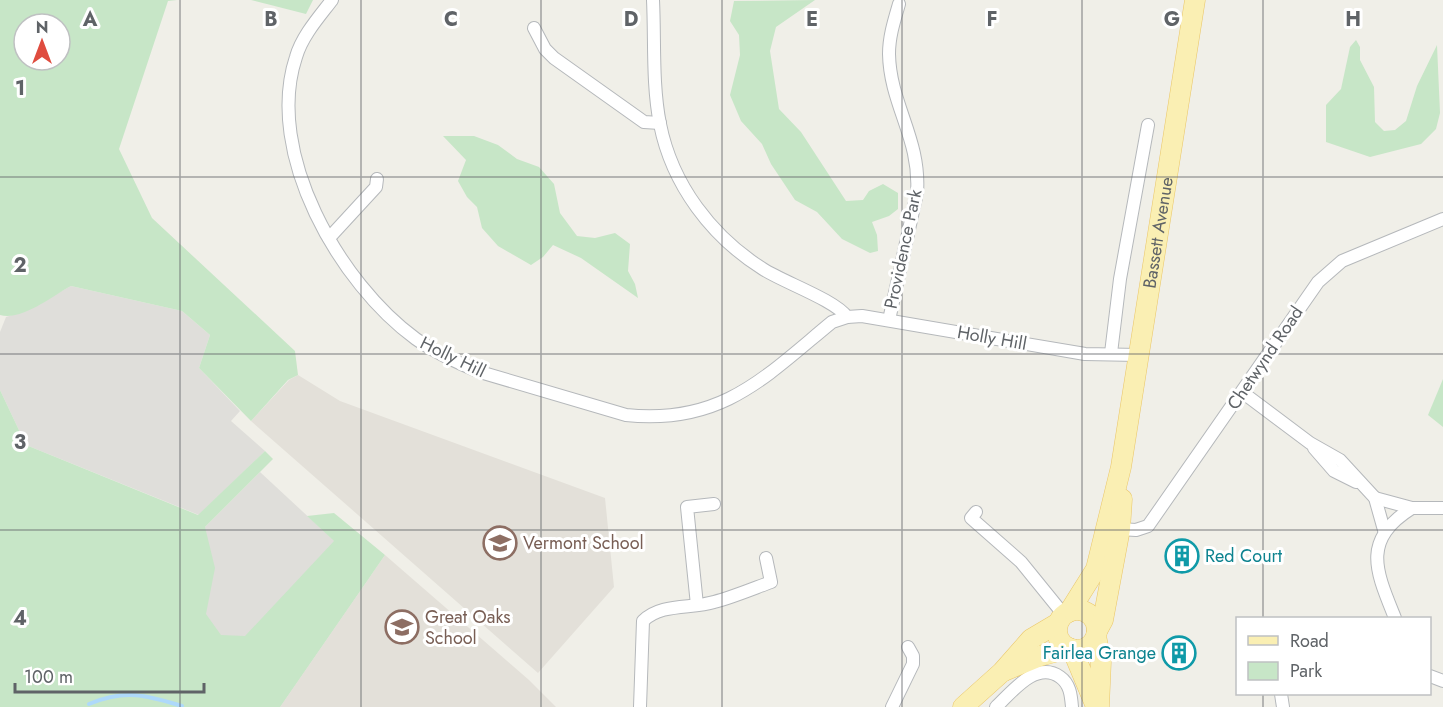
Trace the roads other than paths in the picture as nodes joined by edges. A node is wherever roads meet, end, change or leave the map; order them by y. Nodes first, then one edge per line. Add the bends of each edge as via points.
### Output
1 (332, 0) edge
2 (653, 0) edge
3 (1195, 0) edge
4 (899, 4) dead end
5 (534, 28) dead end
6 (660, 123) junction
7 (1148, 125) dead end
8 (377, 179) dead end
9 (1443, 219) edge
10 (329, 238) junction
11 (847, 316) junction
12 (889, 320) junction
13 (1112, 353) junction
14 (1138, 355) junction
15 (1242, 392) junction
16 (1122, 466) junction
17 (1375, 498) junction
18 (714, 504) dead end
19 (1412, 508) junction
20 (1443, 508) edge
21 (970, 518) dead end
22 (1120, 529) junction
23 (1384, 530) junction
24 (766, 558) dead end
25 (697, 605) junction
26 (1064, 616) junction
27 (1395, 617) edge
28 (1097, 634) junction
29 (908, 647) dead end
30 (1071, 649) junction
31 (1002, 672) junction
32 (1434, 675) edge
33 (1443, 681) edge
34 (640, 707) edge
35 (892, 707) edge
36 (963, 707) edge
37 (996, 707) edge
38 (1072, 707) edge
39 (1098, 707) edge

1 - 10 street, Holly Hill via 298,51 290,104 296,165 312,208
2 - 6 street, Holly Hill
3 - 14 main road, Bassett Avenue
4 - 12 street, Providence Park via 891,30 891,71 915,149 918,175
5 - 6 street via 545,50 554,58 644,122
6 - 11 street, Holly Hill via 668,153 693,202 727,243 774,276
7 - 13 street, Bassett Avenue via 1120,279
8 - 10 street via 376,187
9 - 15 street, Chetwynd Road via 1329,270
10 - 11 street, Holly Hill via 370,295 414,338 436,352 480,372 626,415 645,417 690,411 734,398 755,386 832,322
11 - 12 street, Holly Hill
12 - 13 street, Holly Hill via 1085,354
13 - 14 street, Holly Hill
14 - 16 main road, Bassett Avenue
15 - 17 street via 1310,443 1340,460
15 - 22 street, Chetwynd Road via 1148,526
16 - 22 main road, Bassett Avenue
16 - 26 main road, Bassett Avenue via 1096,569
17 - 19 street
17 - 23 street
18 - 25 street via 687,507
19 - 20 street
19 - 23 street
21 - 26 street via 1021,562
22 - 28 main road, Bassett Avenue
23 - 27 street via 1378,572
24 - 25 street via 771,582
25 - 34 street via 661,610 643,621
26 - 28 main road via 1086,612 1095,620
26 - 30 main road via 1060,641
26 - 31 main road via 1031,639
28 - 30 main road via 1089,646
28 - 39 main road, Bassett Avenue via 1101,661
29 - 35 street via 913,664
30 - 31 main road via 1040,656
30 - 39 main road, Bassett Avenue
31 - 36 main road
32 - 33 street
37 - 38 street via 1038,673 1054,674 1068,686

